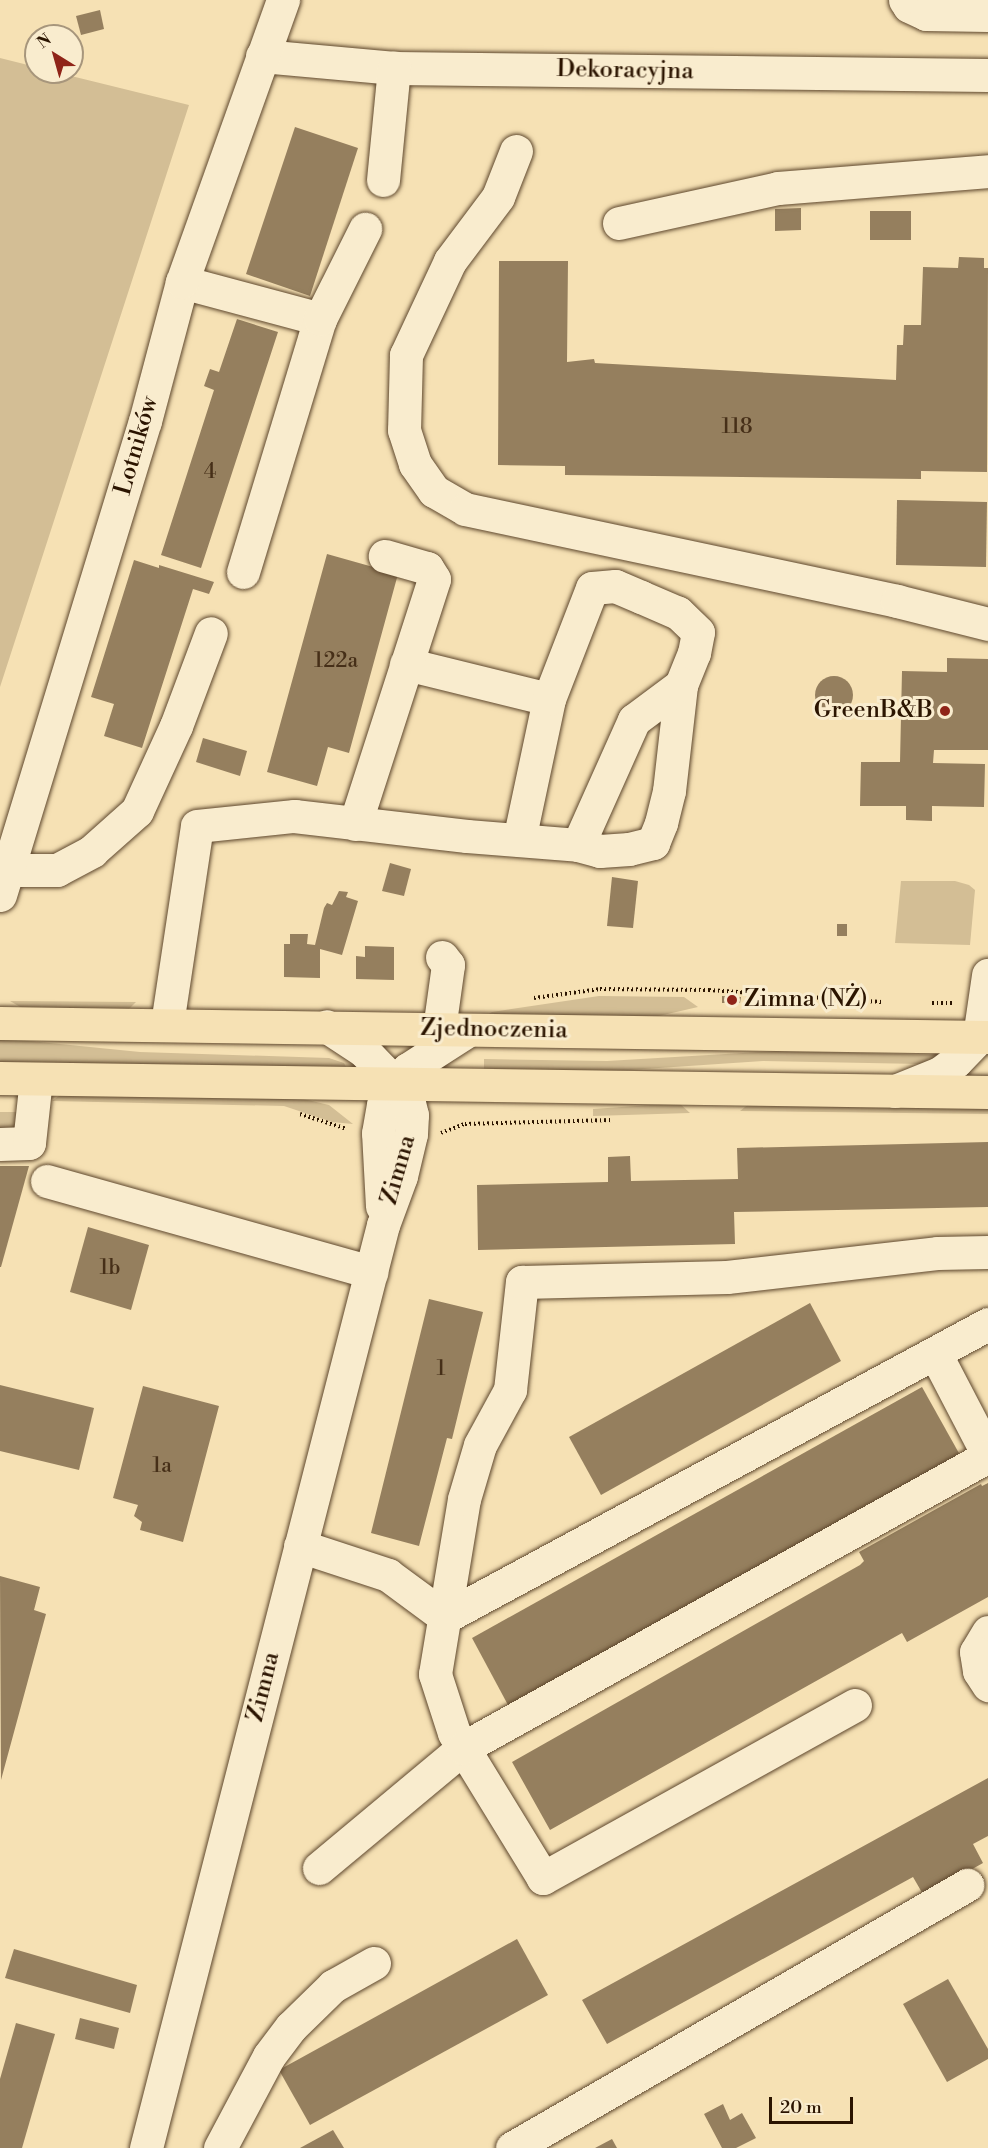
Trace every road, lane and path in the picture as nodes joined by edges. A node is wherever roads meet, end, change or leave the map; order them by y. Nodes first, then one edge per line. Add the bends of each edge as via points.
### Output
1 (283, 0) edge
2 (905, 0) edge
3 (986, 14) edge
4 (262, 56) junction
5 (394, 68) junction
6 (988, 75) edge
7 (516, 151) dead end
8 (988, 171) edge
9 (383, 180) dead end
10 (619, 223) dead end
11 (365, 229) dead end
12 (182, 282) junction
13 (320, 319) junction
14 (385, 556) dead end
15 (243, 572) dead end
16 (988, 624) edge
17 (211, 633) dead end
18 (406, 664) junction
19 (681, 685) junction
20 (549, 699) junction
21 (355, 824) junction
22 (519, 840) junction
23 (578, 845) junction
24 (4, 883) edge
25 (442, 957) dead end
26 (988, 975) edge
27 (0, 1023) edge
28 (167, 1024) junction
29 (326, 1026) junction
30 (453, 1030) junction
31 (985, 1040) edge
32 (0, 1078) edge
33 (36, 1078) junction
34 (395, 1083) junction
35 (896, 1091) junction
36 (988, 1092) edge
37 (465, 1115) dead end
38 (465, 1124) dead end
39 (0, 1144) edge
40 (47, 1181) dead end
41 (988, 1252) edge
42 (371, 1272) junction
43 (988, 1324) edge
44 (935, 1353) junction
45 (988, 1455) edge
46 (300, 1546) junction
47 (445, 1617) junction
48 (988, 1632) edge
49 (988, 1685) edge
50 (855, 1705) dead end
51 (463, 1748) junction
52 (318, 1868) dead end
53 (967, 1885) dead end
54 (374, 1963) dead end
55 (146, 2148) edge
56 (220, 2148) edge
57 (512, 2148) edge

1 - 4 street, Lotników
2 - 3 street via 926,14
4 - 5 street, Dekoracyjna
4 - 12 street, Lotników
5 - 6 street, Dekoracyjna
5 - 9 street
7 - 16 street via 498,197 450,261 406,355 404,430 415,464 434,491 465,509
8 - 10 street via 778,188
11 - 13 street
12 - 13 street
12 - 24 street, Lotników via 145,421
13 - 15 street
14 - 18 street via 427,568 434,579
17 - 24 street via 176,726 137,811 92,851 57,870
18 - 20 street
18 - 21 street
19 - 20 street via 698,632 678,612 615,586 592,588
19 - 23 street via 634,720
19 - 23 street via 669,790 653,843 600,851
20 - 22 street
21 - 22 street
21 - 28 street via 294,816 197,826
22 - 23 street
25 - 30 street via 448,966
26 - 31 street
27 - 28 main road, Zjednoczenia
28 - 29 main road, Zjednoczenia
29 - 30 main road, Zjednoczenia
29 - 34 street, Zimna via 364,1051
30 - 31 main road, Zjednoczenia
30 - 34 street
31 - 35 street via 939,1073
32 - 33 main road
33 - 34 main road
33 - 39 street via 29,1143
34 - 35 main road
34 - 42 street, Zimna via 409,1103 411,1134
35 - 36 main road
37 - 38 path
40 - 42 street
41 - 47 street via 937,1253 727,1277 522,1282 510,1390 480,1445 464,1500
42 - 46 street, Zimna
43 - 44 street
44 - 45 street
44 - 47 street
45 - 51 street
46 - 47 street via 388,1575
46 - 55 street, Zimna
47 - 51 street via 435,1674 454,1733
48 - 49 street via 976,1652 979,1671
50 - 51 street via 543,1878
51 - 52 street
53 - 57 street
54 - 56 street via 333,1986 291,2027 269,2056

